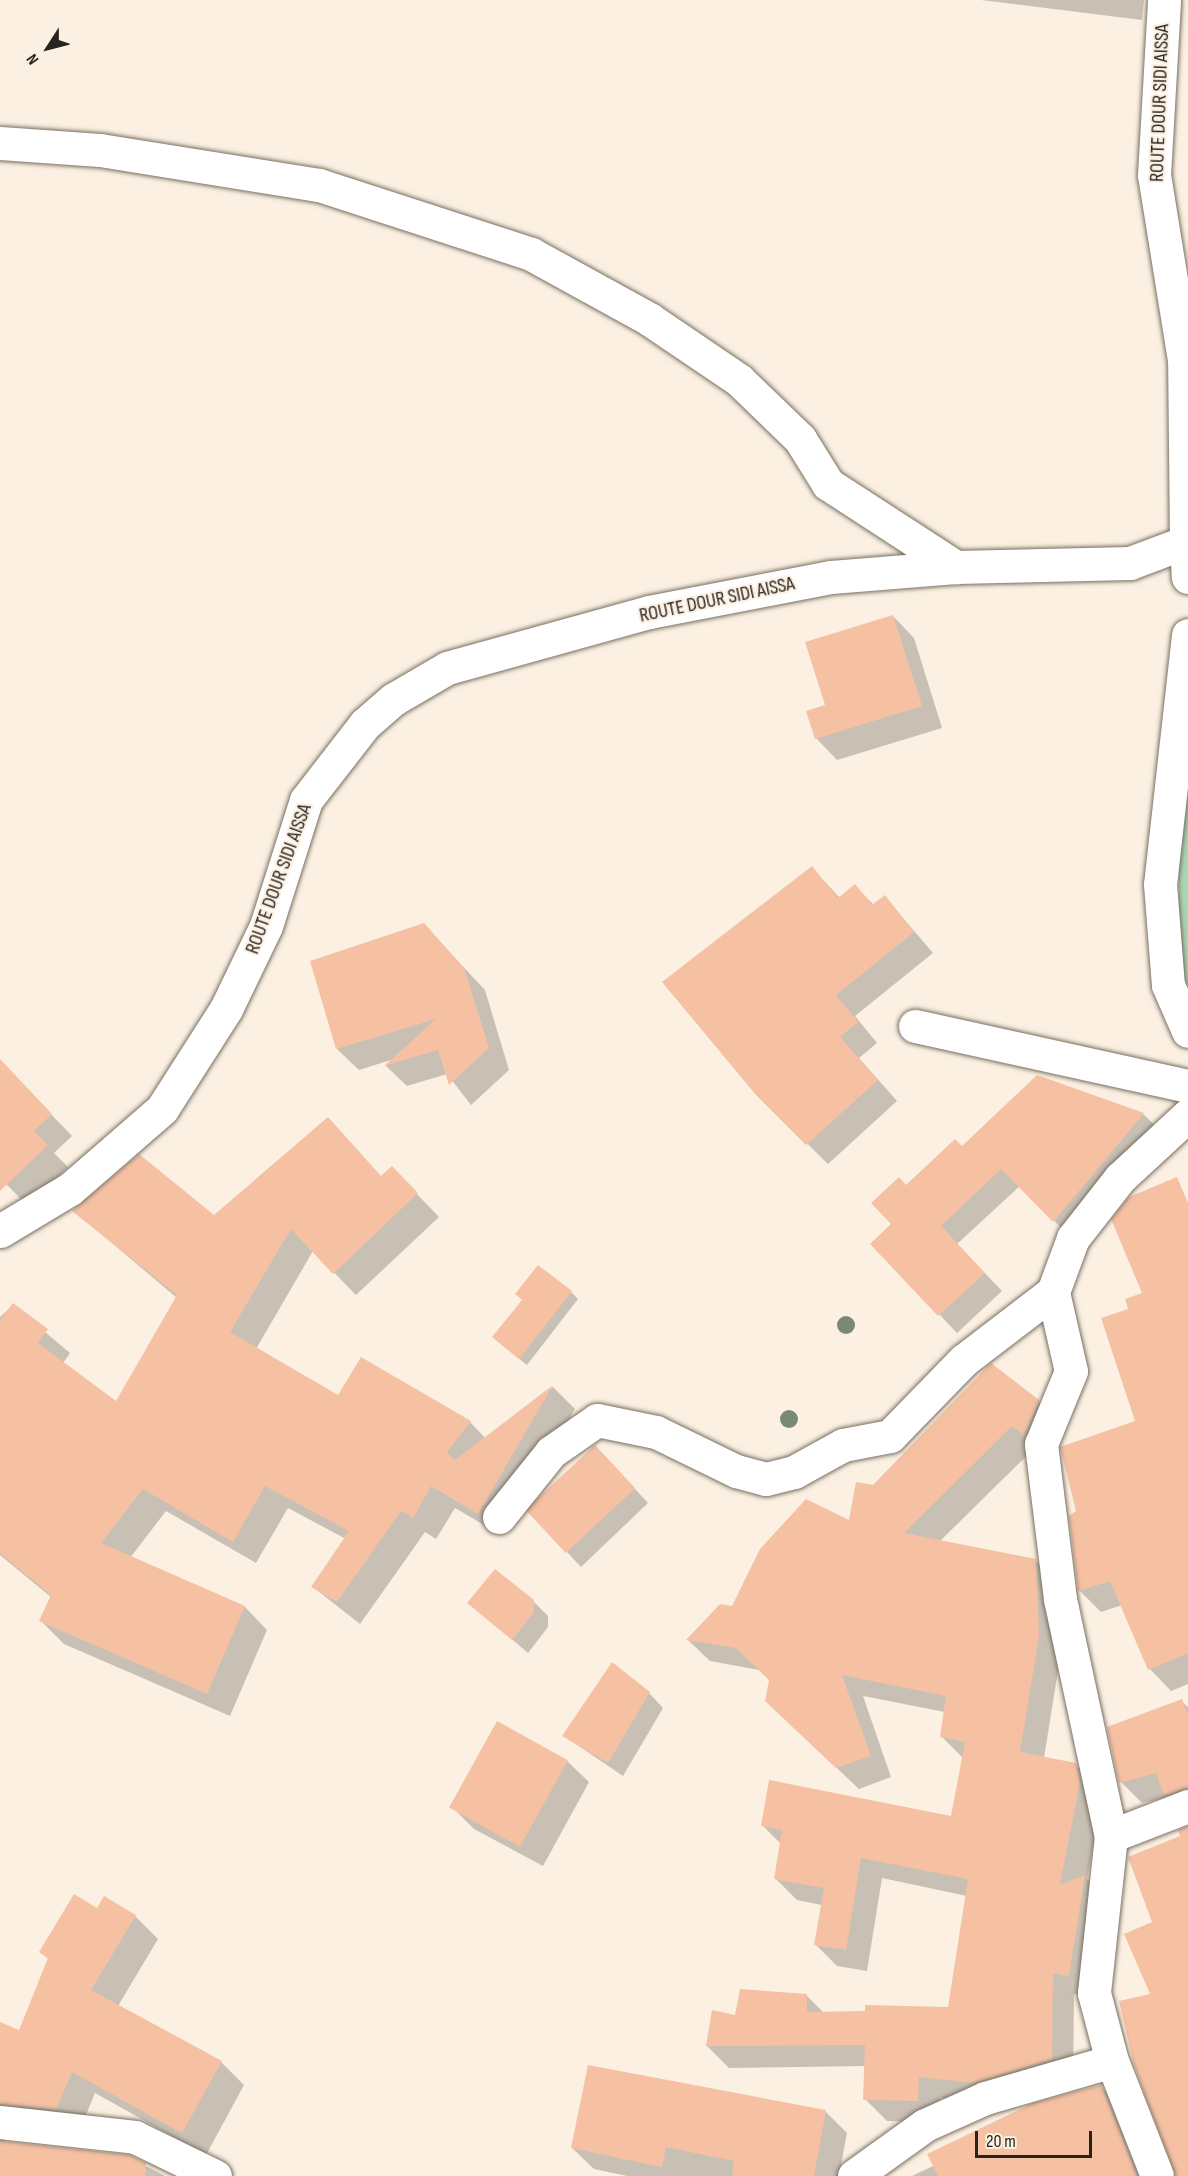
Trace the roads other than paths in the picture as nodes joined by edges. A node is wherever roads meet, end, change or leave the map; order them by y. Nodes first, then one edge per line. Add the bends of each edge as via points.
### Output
1 (1164, 0) edge
2 (0, 143) edge
3 (1186, 542) junction
4 (956, 567) junction
5 (1188, 577) edge
6 (1188, 635) edge
7 (915, 1026) dead end
8 (1188, 1031) edge
9 (1188, 1086) edge
10 (1188, 1115) edge
11 (0, 1231) edge
12 (1053, 1292) junction
13 (499, 1517) dead end
14 (1188, 1806) edge
15 (1111, 1836) junction
16 (1112, 2061) junction
17 (0, 2122) edge
18 (215, 2176) edge
19 (854, 2176) edge
20 (1157, 2176) edge

1 - 3 street, ROUTE DOUR SIDI AISSA via 1154,175 1184,360
2 - 4 street via 100,150 319,185 531,254 648,319 739,380 800,439 828,484
3 - 4 street, ROUTE DOUR SIDI AISSA via 1130,563
3 - 5 street
4 - 11 street, ROUTE DOUR SIDI AISSA via 831,577 649,612 447,668 394,699 335,758 306,800 266,926 226,1009 162,1109 70,1190
6 - 8 street via 1160,884 1168,985
7 - 9 street
10 - 12 street via 1120,1178 1072,1238
12 - 13 street via 964,1360 890,1436 843,1445 794,1472 766,1479 656,1432 597,1420 551,1452
12 - 15 street via 1071,1371 1041,1444 1060,1599
14 - 15 street
15 - 16 street via 1094,1993
16 - 19 street via 985,2098 925,2125
16 - 20 street
17 - 18 street via 135,2137

